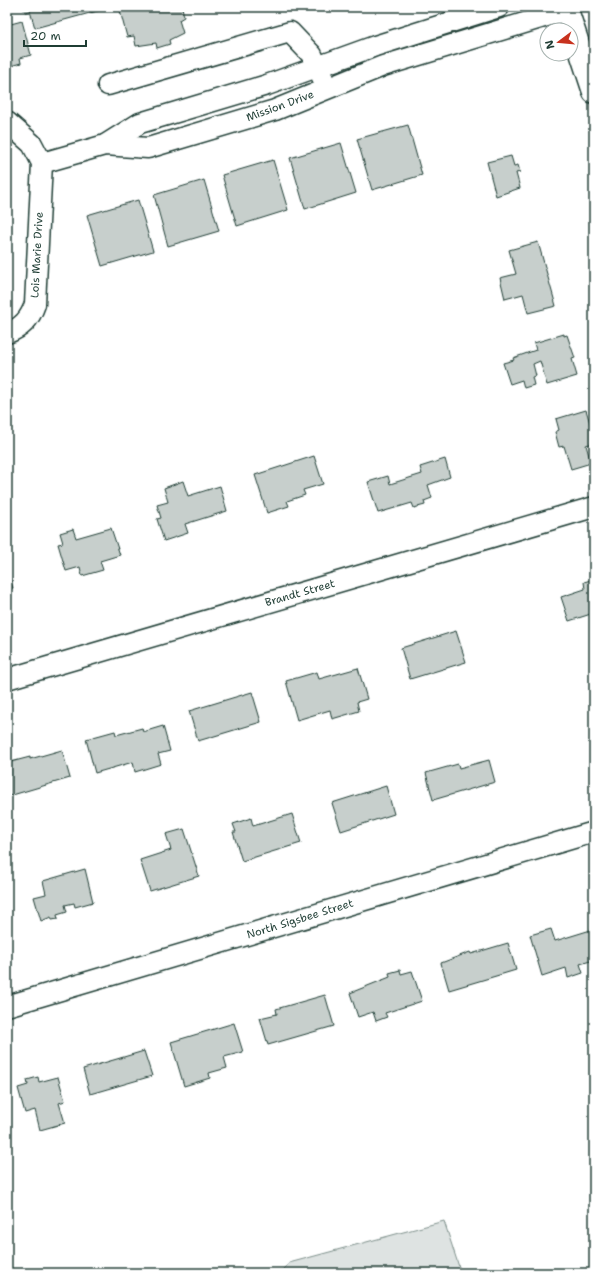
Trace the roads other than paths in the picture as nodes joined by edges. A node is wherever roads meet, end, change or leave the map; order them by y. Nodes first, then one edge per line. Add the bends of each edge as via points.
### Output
1 (499, 7) edge
2 (566, 9) edge
3 (318, 68) junction
4 (108, 85) dead end
5 (327, 88) junction
6 (594, 92) edge
7 (7, 122) edge
8 (105, 145) junction
9 (42, 163) junction
10 (7, 333) edge
11 (594, 507) edge
12 (7, 679) edge
13 (594, 832) edge
14 (7, 1006) edge

1 - 3 street via 375,46
2 - 5 street, Mission Drive via 382,66
2 - 6 main road
3 - 4 street via 312,55 290,32
3 - 5 street
3 - 8 street via 267,86 140,123
5 - 8 street, Mission Drive via 275,110 148,148
7 - 9 street via 32,144
8 - 9 street, Mission Drive
9 - 10 street, Lois Marie Drive via 35,301 27,321
11 - 12 street, Brandt Street
13 - 14 street, North Sigsbee Street

